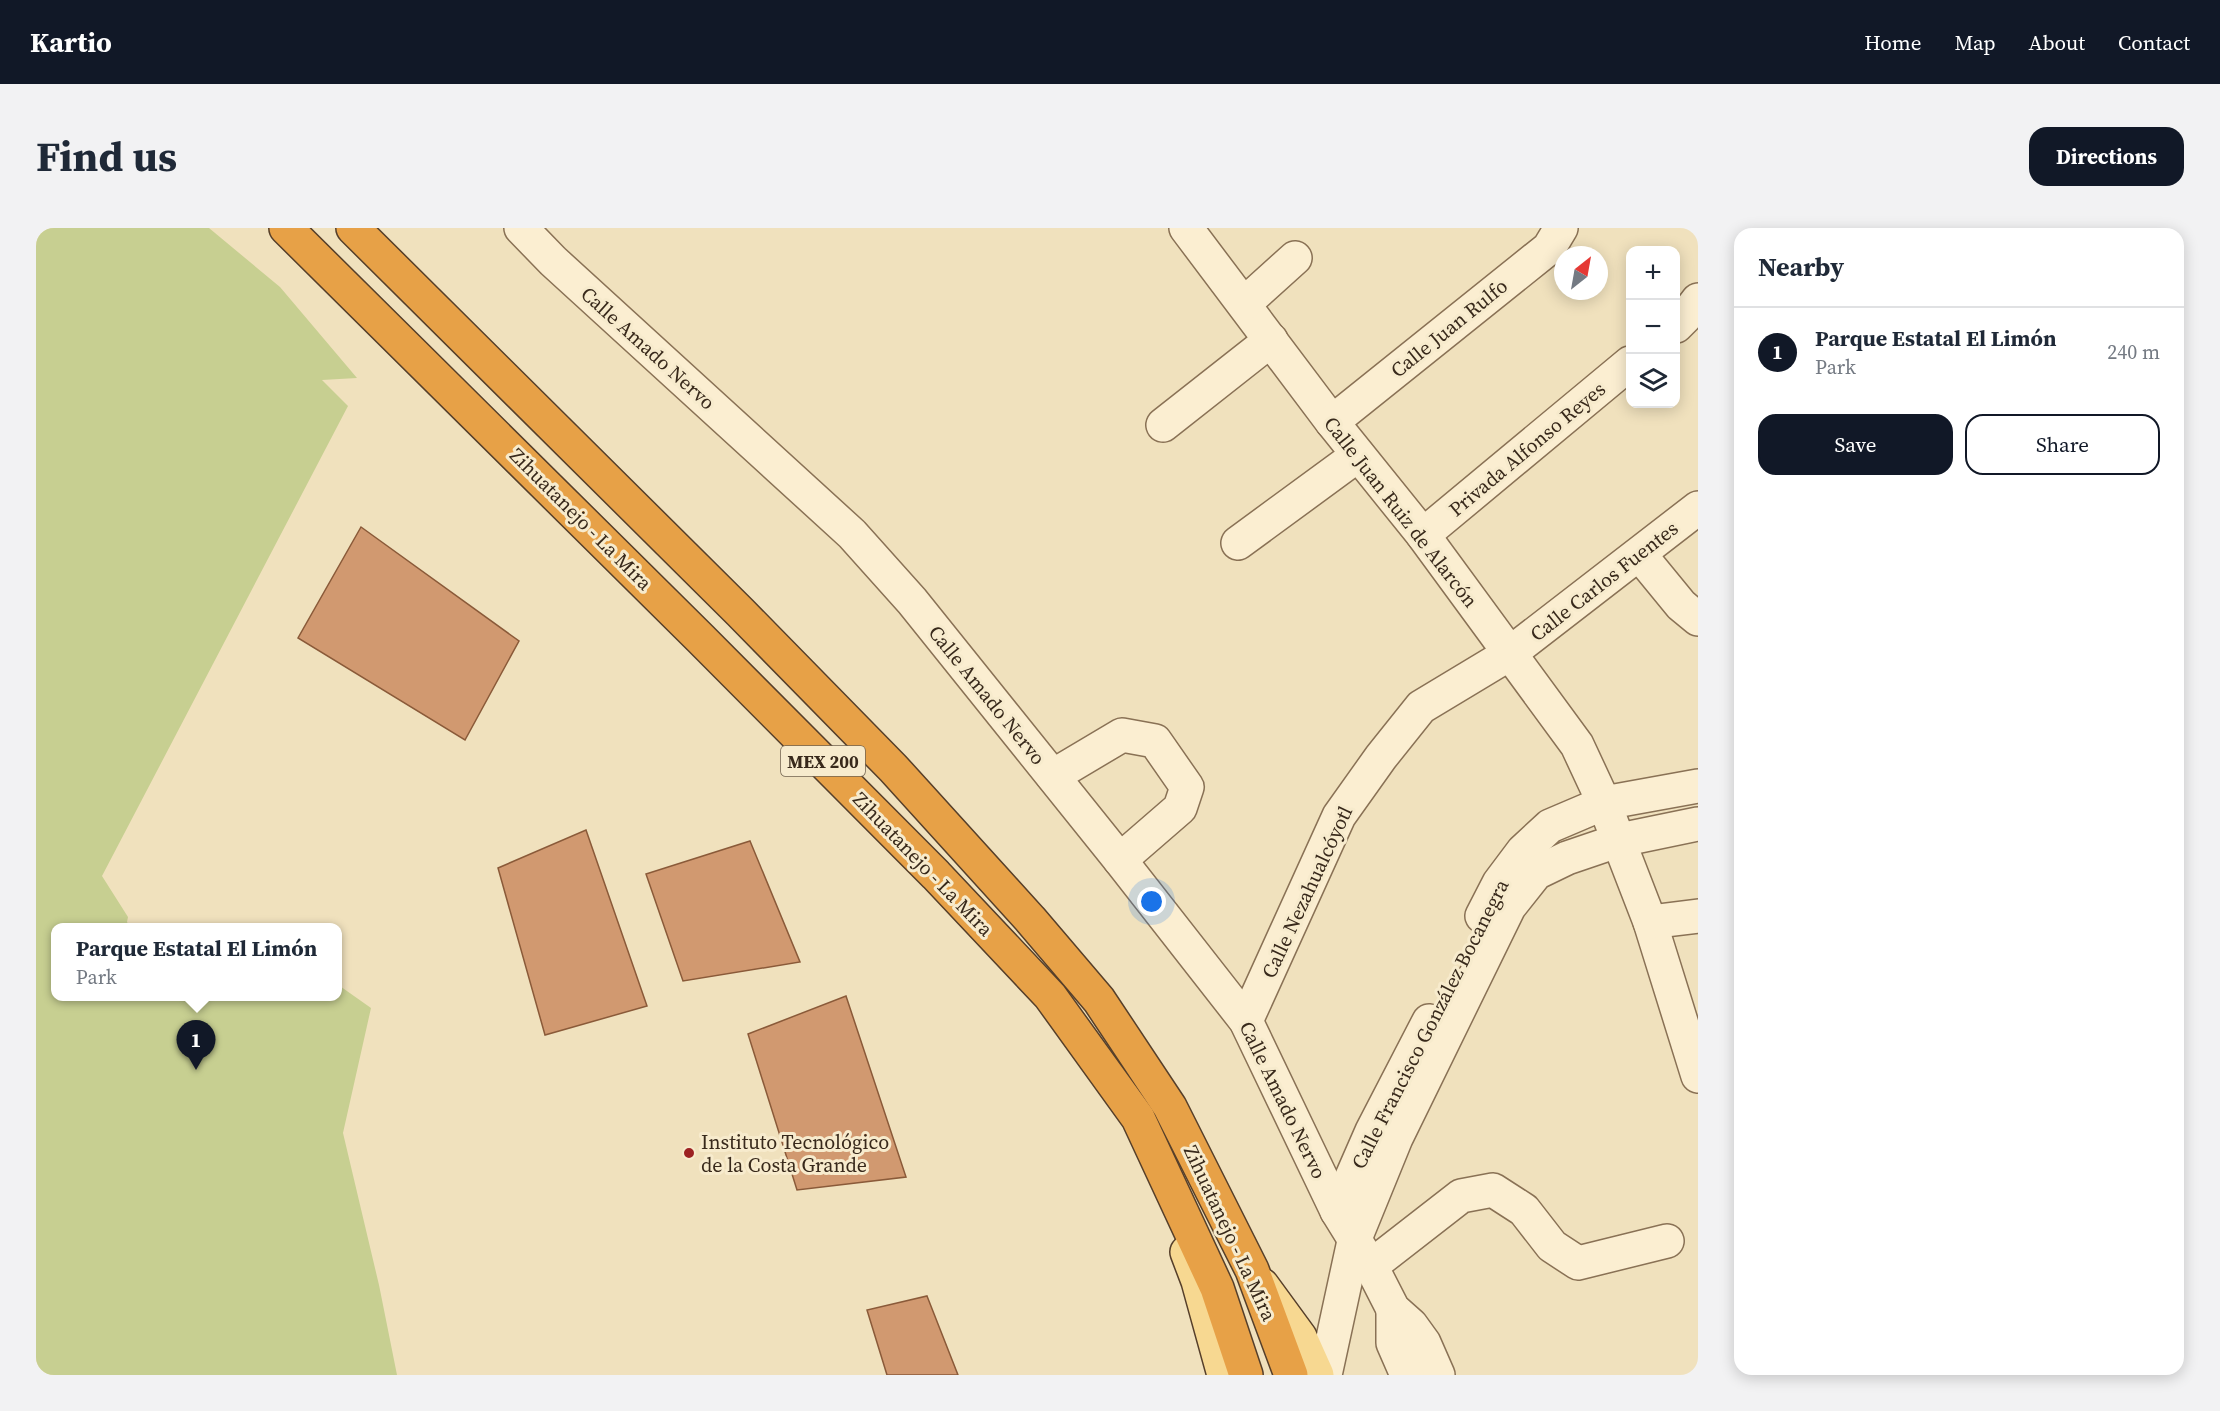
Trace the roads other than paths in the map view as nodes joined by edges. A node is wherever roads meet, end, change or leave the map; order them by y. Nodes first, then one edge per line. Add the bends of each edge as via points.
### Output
1 (286, 228) edge
2 (353, 228) edge
3 (521, 228) edge
4 (1186, 228) edge
5 (1561, 228) edge
6 (1295, 258) dead end
7 (1698, 300) edge
8 (1244, 304) junction
9 (1680, 322) edge
10 (1271, 340) junction
11 (1626, 366) edge
12 (1332, 422) junction
13 (1163, 425) dead end
14 (1358, 455) junction
15 (1698, 508) edge
16 (1423, 535) junction
17 (1238, 543) dead end
18 (1640, 555) junction
19 (1698, 619) edge
20 (1509, 654) junction
21 (1053, 776) junction
22 (1698, 786) edge
23 (1604, 803) junction
24 (1698, 824) edge
25 (1620, 840) junction
26 (1120, 860) junction
27 (1698, 916) edge
28 (1650, 922) junction
29 (1246, 1021) junction
30 (1697, 1069) edge
31 (1138, 1118) junction
32 (1337, 1211) junction
33 (1667, 1241) dead end
34 (1362, 1253) junction
35 (1252, 1270) junction
36 (1393, 1308) junction
37 (1224, 1375) edge
38 (1246, 1375) edge
39 (1291, 1375) edge
40 (1317, 1375) edge
41 (1325, 1375) edge
42 (1407, 1375) edge
43 (1438, 1375) edge

1 - 31 highway, Zihuatanejo - La Mira / MEX 200 via 936,875 1050,996
2 - 35 highway, Zihuatanejo - La Mira / MEX 200 via 756,628 892,768 1030,919 1099,1000 1170,1107
3 - 21 street, Calle Amado Nervo via 852,534
4 - 8 street, Calle Juan Ruiz de Alarcón
5 - 12 street, Calle Juan Rulfo via 1549,248
6 - 8 street
7 - 9 street
8 - 10 street, Calle Juan Ruiz de Alarcón
10 - 12 street, Calle Juan Ruiz de Alarcón
10 - 13 street
11 - 16 street, Privada Alfonso Reyes
12 - 14 street, Calle Juan Ruiz de Alarcón
14 - 16 street, Calle Juan Ruiz de Alarcón
14 - 17 street
15 - 18 street, Calle Carlos Fuentes
16 - 20 street, Calle Juan Ruiz de Alarcón
18 - 19 street via 1681,605
18 - 20 street, Calle Carlos Fuentes
20 - 23 street, Calle Juan Ruiz de Alarcón via 1577,745
20 - 29 street, Calle Nezahualcóyotl via 1421,707 1381,757 1339,816
21 - 26 street, Calle Amado Nervo
21 - 26 street via 1122,735 1155,741 1187,787 1180,808
22 - 23 street, Calle Francisco González Bocanegra
23 - 25 street, Calle Juan Ruiz de Alarcón
23 - 32 street, Calle Francisco González Bocanegra via 1550,826 1523,851 1499,883 1372,1131
24 - 25 street, Calle Francisco González Bocanegra
25 - 28 street, Calle Juan Ruiz de Alarcón
25 - 34 street, Calle Francisco González Bocanegra via 1536,873 1509,907 1396,1137
26 - 29 street, Calle Amado Nervo
27 - 28 street
28 - 30 street, Calle Juan Ruiz de Alarcón
29 - 32 street, Calle Amado Nervo
31 - 37 main road via 1198,1281
31 - 38 highway, Zihuatanejo - La Mira / MEX 200 via 1217,1288
32 - 34 street, Calle Amado Nervo
33 - 34 street via 1578,1263 1552,1246 1524,1210 1493,1190 1461,1196
34 - 36 street, Calle Amado Nervo
34 - 41 street, Calle Francisco González Bocanegra
35 - 39 highway, Zihuatanejo - La Mira / MEX 200
35 - 40 main road via 1300,1337
36 - 42 street via 1393,1342
36 - 43 street via 1424,1343

